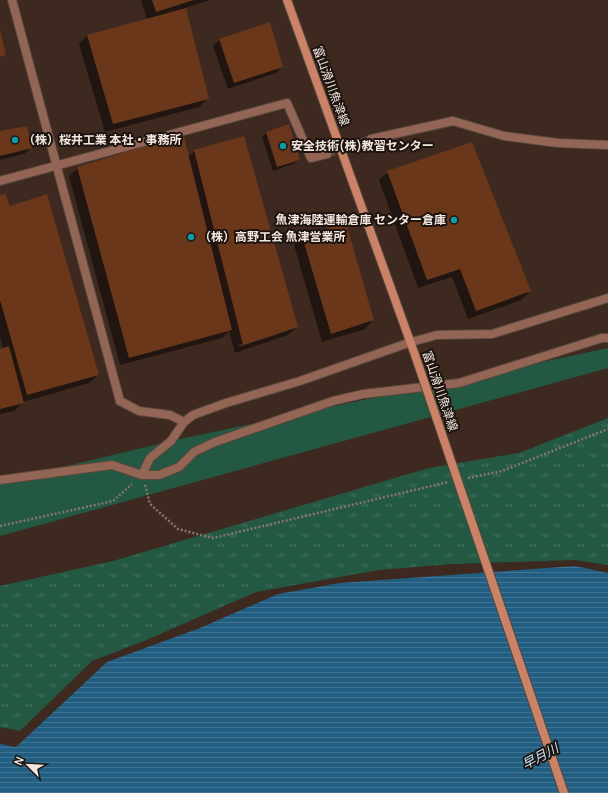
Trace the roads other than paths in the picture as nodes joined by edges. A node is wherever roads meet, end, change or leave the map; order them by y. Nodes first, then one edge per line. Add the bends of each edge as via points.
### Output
1 (12, 0) edge
2 (287, 0) edge
3 (371, 139) tunnel mouth
4 (608, 145) edge
5 (326, 154) tunnel mouth
6 (55, 165) junction
7 (0, 181) edge
8 (608, 298) edge
9 (608, 338) edge
10 (411, 342) junction
11 (184, 422) junction
12 (142, 475) junction
13 (0, 480) edge
14 (564, 793) edge

1 - 6 street
2 - 10 main road, 富山滑川魚津線
3 - 4 street via 453,121 504,136 558,143
5 - 6 street via 311,158 287,103
6 - 7 street
6 - 11 street via 120,401 139,410 170,415
8 - 10 street via 492,334 437,336
9 - 12 street via 459,383 364,394 334,401 215,442 194,452 179,466 159,475
10 - 11 street via 300,381 226,403 194,415
10 - 14 main road, 富山滑川魚津線, bridge
11 - 12 street via 171,440 150,458
12 - 13 street via 112,465

